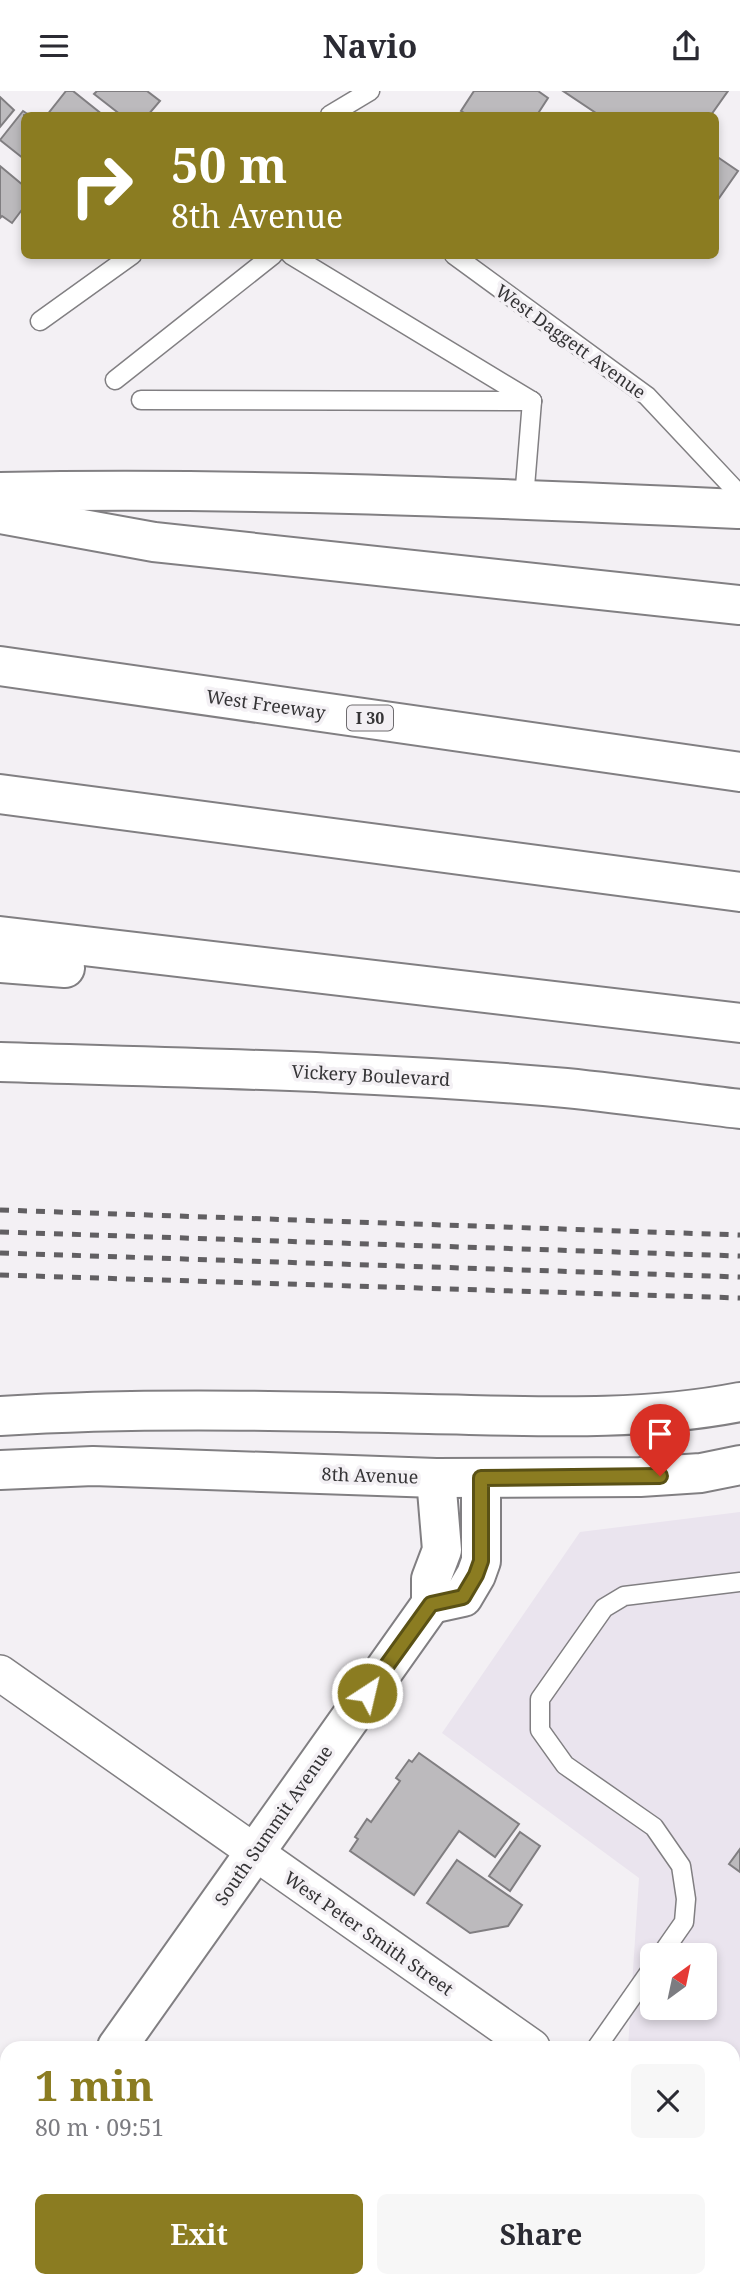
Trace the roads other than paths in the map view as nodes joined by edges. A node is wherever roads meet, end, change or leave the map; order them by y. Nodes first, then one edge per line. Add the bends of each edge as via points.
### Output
1 (370, 91) edge
2 (335, 112) edge
3 (126, 259) edge
4 (268, 259) edge
5 (298, 259) edge
6 (459, 259) edge
7 (40, 321) dead end
8 (115, 380) dead end
9 (141, 400) dead end
10 (532, 401) junction
11 (0, 492) edge
12 (740, 495) edge
13 (524, 499) junction
14 (740, 509) edge
15 (0, 514) edge
16 (740, 605) edge
17 (0, 666) edge
18 (740, 772) edge
19 (0, 794) edge
20 (740, 892) edge
21 (0, 936) edge
22 (0, 963) edge
23 (559, 1002) junction
24 (740, 1023) edge
25 (0, 1062) edge
26 (740, 1109) edge
27 (740, 1402) edge
28 (0, 1416) edge
29 (740, 1465) edge
30 (0, 1470) edge
31 (436, 1478) junction
32 (481, 1478) junction
33 (740, 1582) edge
34 (431, 1604) junction
35 (0, 1673) edge
36 (254, 1853) junction
37 (669, 1943) edge
38 (640, 1986) edge
39 (121, 2041) edge
40 (523, 2041) edge
41 (601, 2041) edge

1 - 2 lane
3 - 7 lane
4 - 8 lane
5 - 10 lane
6 - 12 lane, West Daggett Avenue via 647,396
9 - 10 lane
10 - 13 lane
11 - 13 main road via 148,489
13 - 14 main road
15 - 16 main road via 154,542
17 - 18 main road, West Freeway / I 30
19 - 20 main road
21 - 23 main road
22 - 23 main road
23 - 24 main road
25 - 26 main road, Vickery Boulevard via 445,1079
27 - 28 main road via 636,1415 168,1410
29 - 32 main road, 8th Avenue via 640,1477
30 - 31 main road, 8th Avenue via 93,1466
31 - 32 main road, 8th Avenue
31 - 34 main road, South Summit Avenue via 442,1550 431,1579
32 - 34 main road via 481,1561 476,1575 463,1597
33 - 37 lane via 624,1596 604,1608 540,1699 540,1730 565,1765 654,1827 681,1865 684,1921
34 - 36 main road, South Summit Avenue
35 - 36 street, West Peter Smith Street
36 - 39 main road, South Summit Avenue
36 - 40 street, West Peter Smith Street
38 - 41 lane

